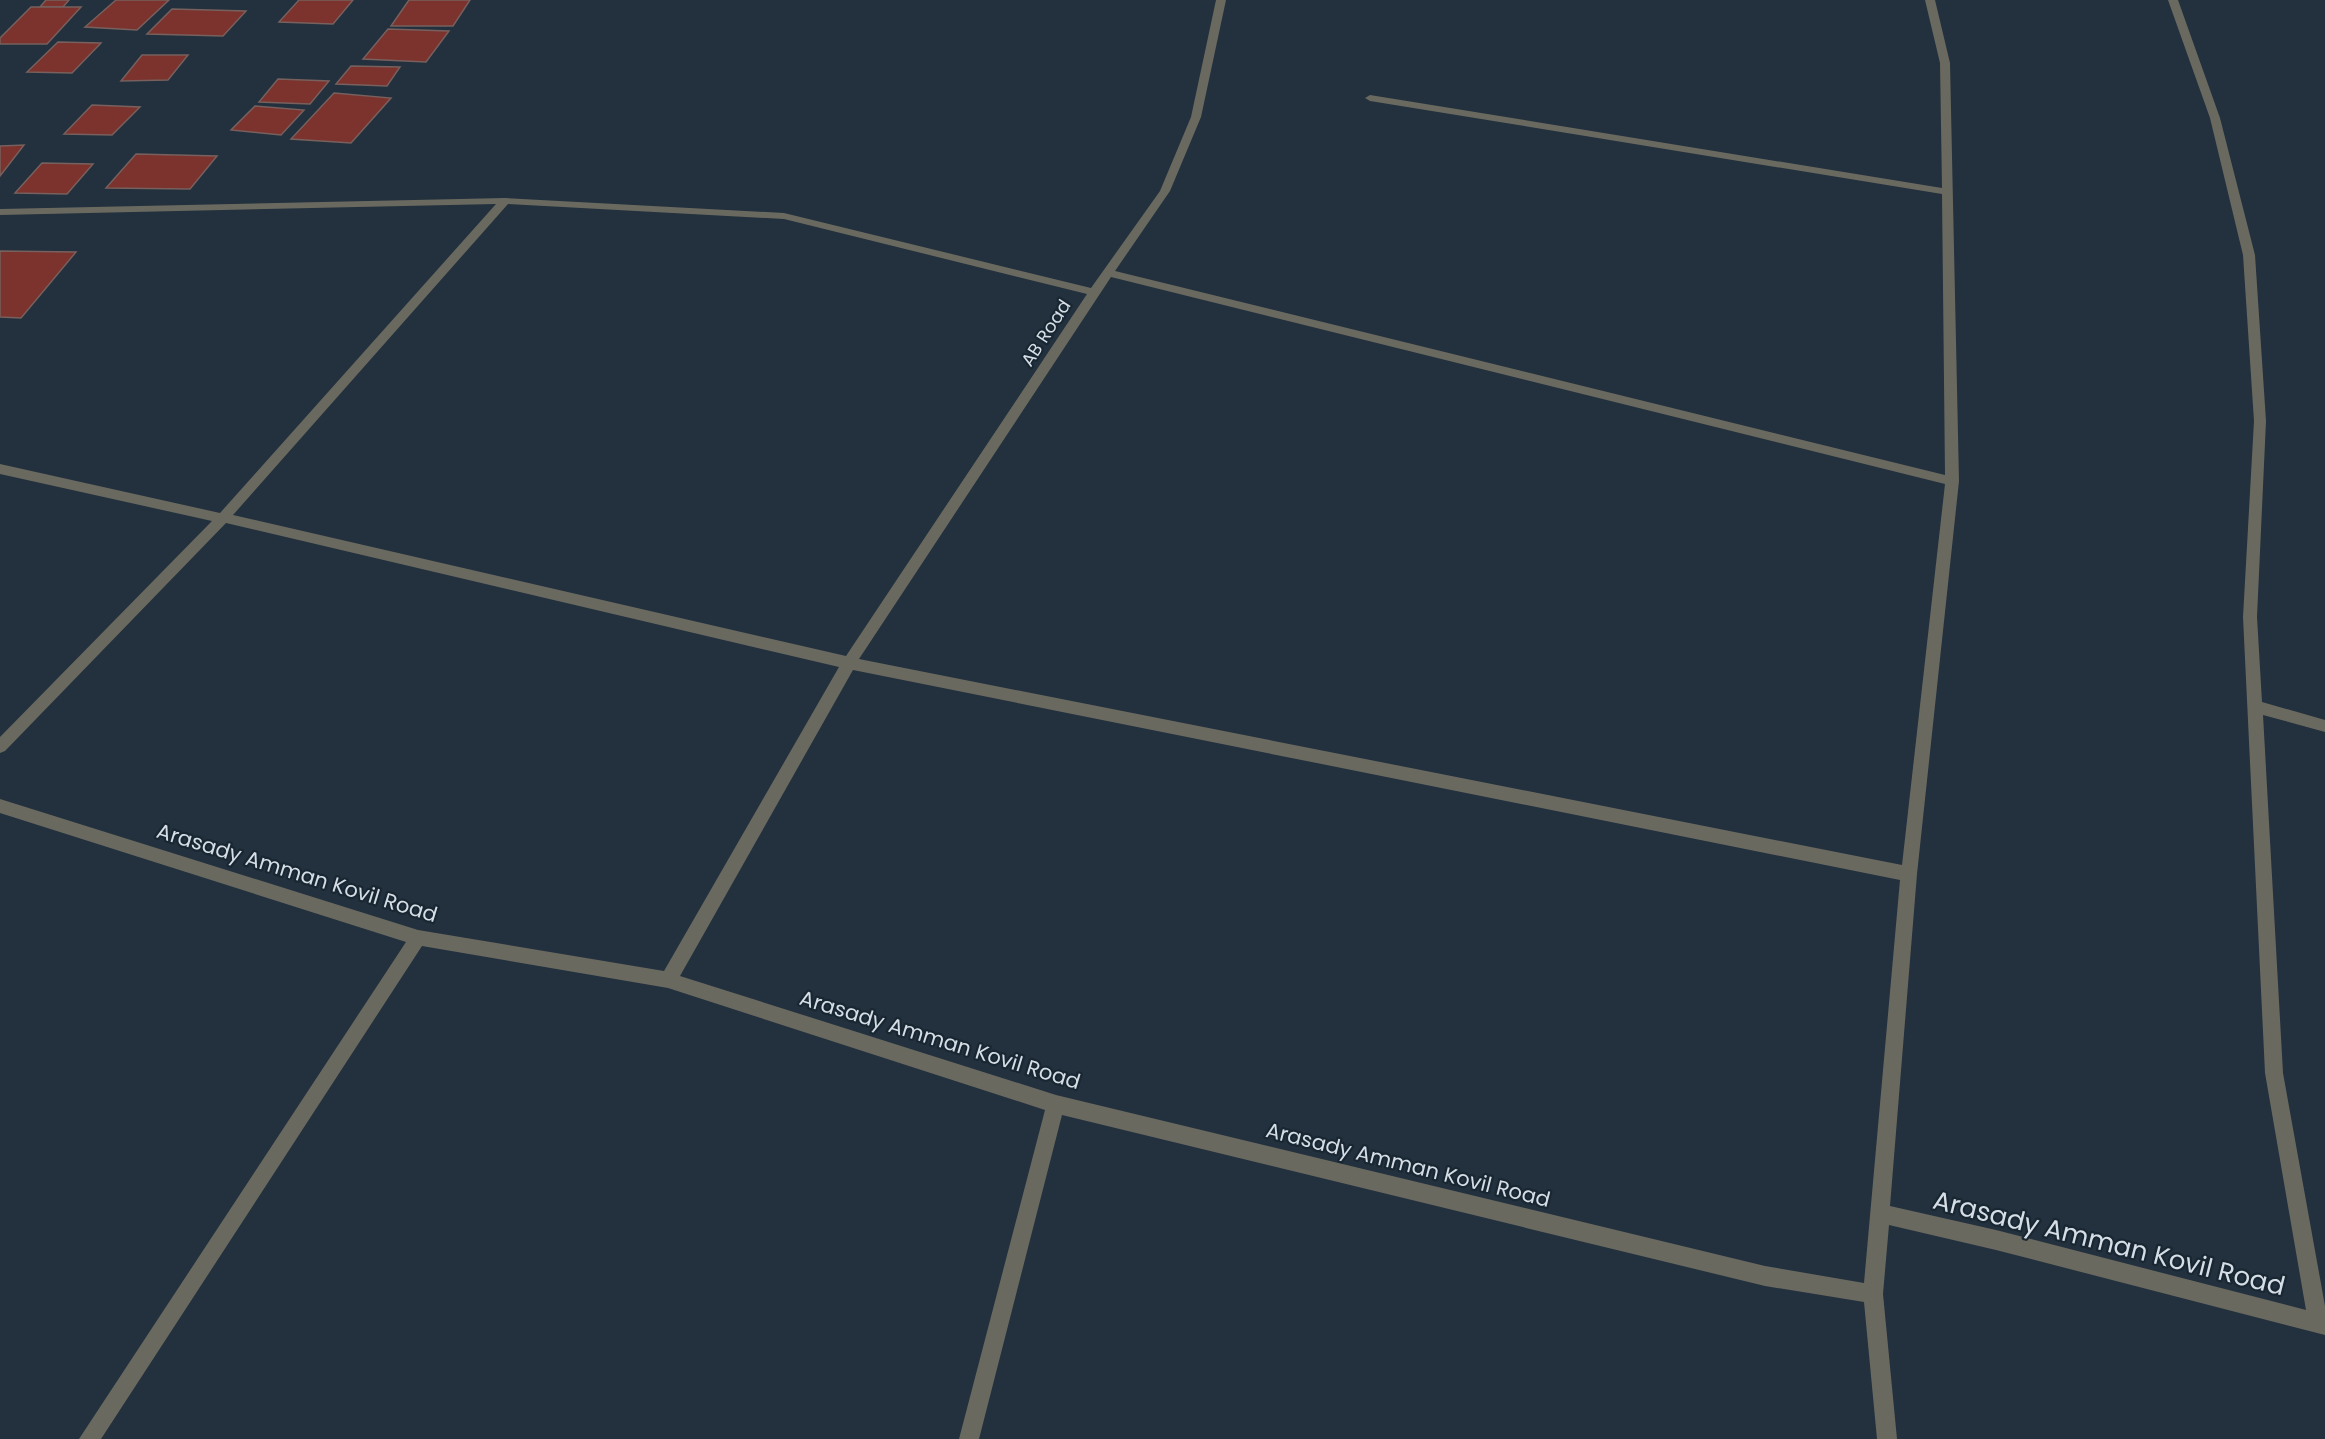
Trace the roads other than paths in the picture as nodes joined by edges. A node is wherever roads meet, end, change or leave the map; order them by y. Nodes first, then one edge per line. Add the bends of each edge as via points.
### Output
1 (1221, 0) edge
2 (1930, 0) edge
3 (2173, 0) edge
4 (1370, 98) dead end
5 (1949, 192) junction
6 (505, 201) junction
7 (0, 212) edge
8 (1110, 273) junction
9 (1094, 292) junction
10 (0, 469) edge
11 (1952, 481) junction
12 (223, 518) junction
13 (849, 663) junction
14 (2253, 706) junction
15 (2325, 726) edge
16 (0, 747) edge
17 (0, 806) edge
18 (1909, 874) junction
19 (418, 938) junction
20 (668, 980) junction
21 (1056, 1104) junction
22 (1879, 1213) junction
23 (1873, 1294) junction
24 (2321, 1324) edge
25 (89, 1439) edge
26 (969, 1439) edge
27 (1887, 1439) edge

1 - 8 street, AB Road via 1196,117 1165,191
2 - 5 street via 1944,63
3 - 14 street via 2215,118 2249,255 2260,421 2250,617
4 - 5 street
5 - 11 street
6 - 7 street
6 - 9 street via 784,216
6 - 12 street
8 - 9 street, AB Road
8 - 11 street
9 - 13 street, AB Road
10 - 12 street
11 - 18 street
12 - 13 street
12 - 16 street
13 - 18 street
13 - 20 street, AB Road
14 - 15 street
14 - 24 street via 2274,1073
17 - 19 street, Arasady Amman Kovil Road
18 - 22 street
19 - 20 street, Arasady Amman Kovil Road
19 - 25 street
20 - 21 street, Arasady Amman Kovil Road
21 - 23 street, Arasady Amman Kovil Road via 1765,1276
21 - 26 street
22 - 23 street
22 - 24 street, Arasady Amman Kovil Road
23 - 27 street

